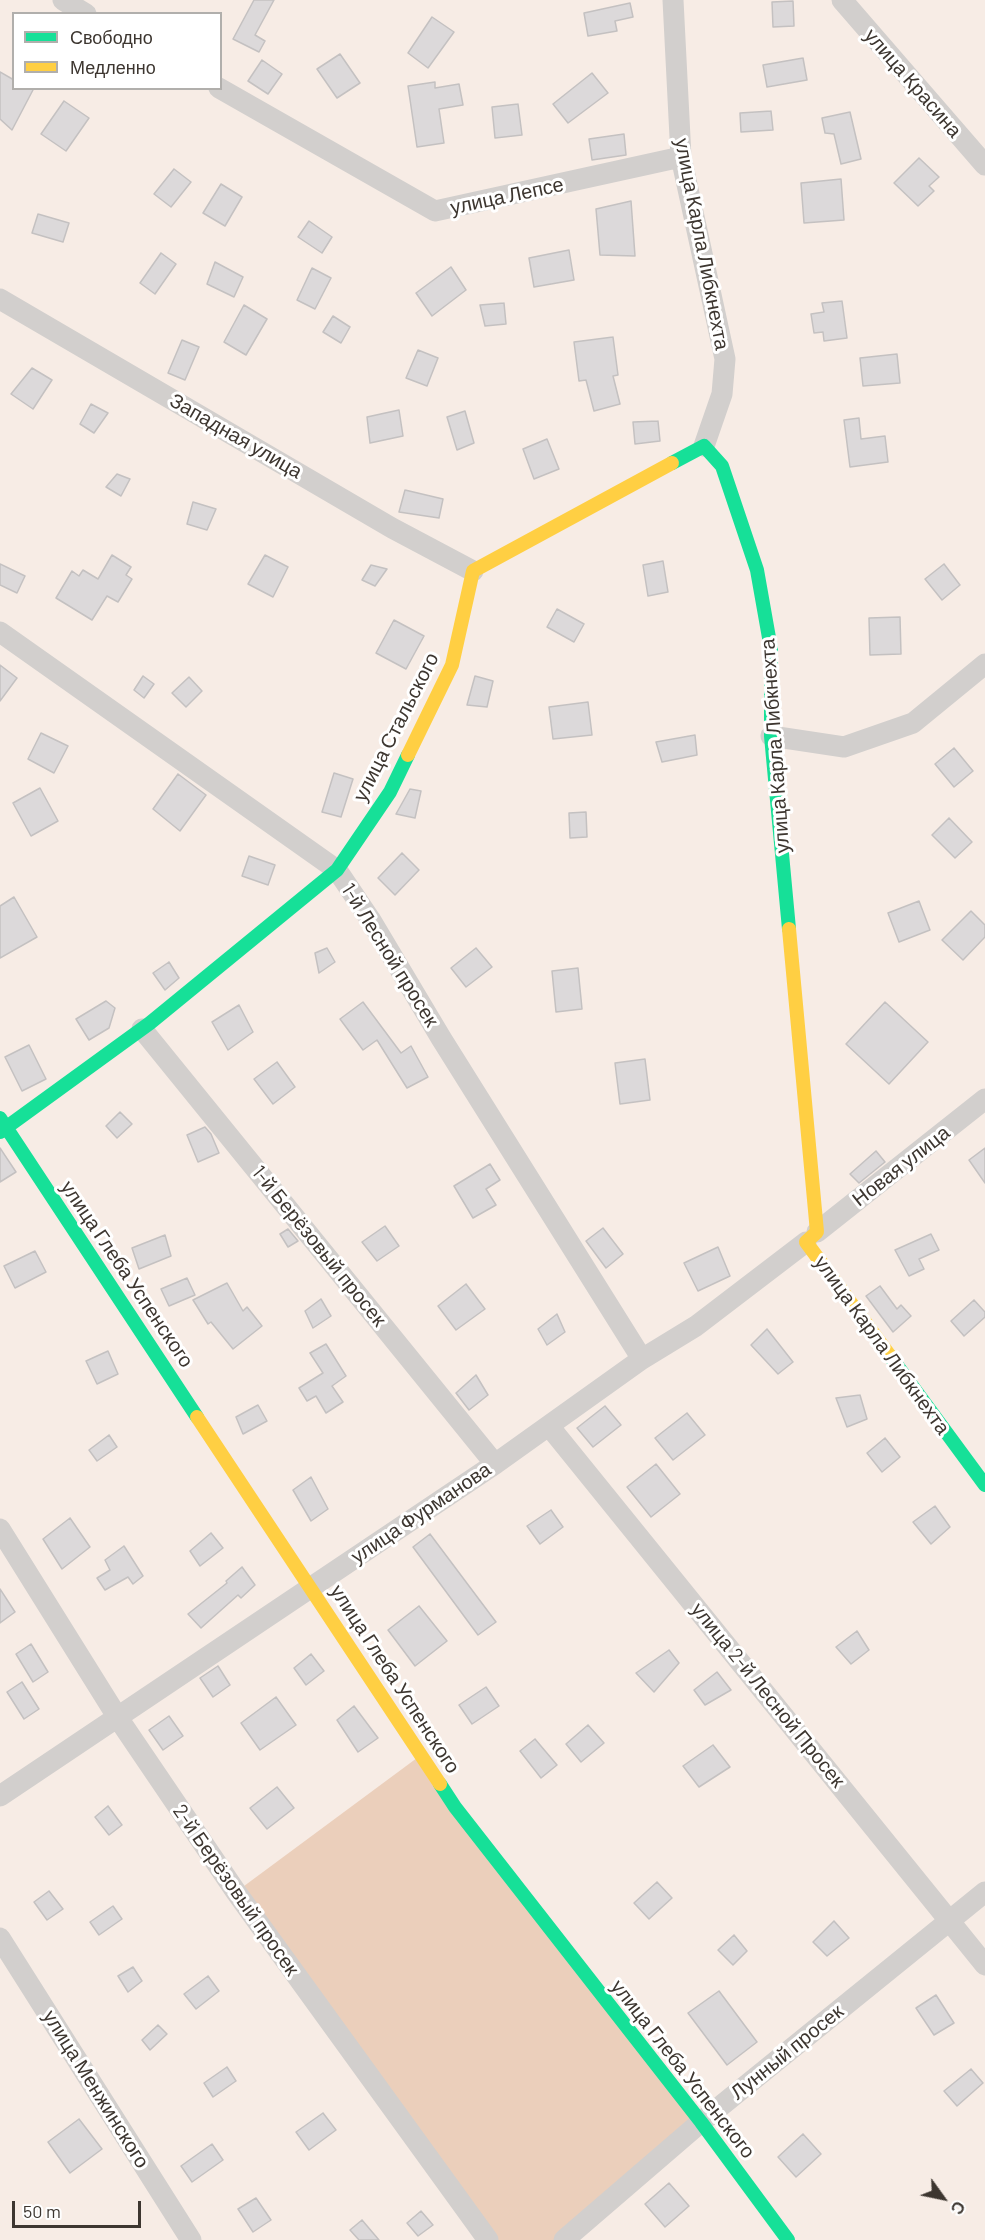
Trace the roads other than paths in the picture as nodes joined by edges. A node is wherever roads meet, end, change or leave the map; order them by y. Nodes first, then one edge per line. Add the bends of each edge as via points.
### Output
1 (63, 0) edge
2 (673, 0) edge
3 (842, 0) edge
4 (84, 12) edge
5 (222, 90) edge
6 (681, 157) junction
7 (985, 165) edge
8 (0, 299) edge
9 (704, 446) junction
10 (473, 571) junction
11 (0, 632) edge
12 (985, 664) edge
13 (771, 736) junction
14 (337, 870) junction
15 (142, 1029) junction
16 (985, 1099) edge
17 (2, 1126) edge
18 (812, 1237) junction
19 (642, 1359) junction
20 (549, 1426) junction
21 (495, 1464) junction
22 (985, 1485) edge
23 (0, 1529) edge
24 (311, 1586) junction
25 (118, 1718) junction
26 (0, 1796) edge
27 (985, 1892) edge
28 (950, 1920) junction
29 (0, 1938) edge
30 (985, 1965) edge
31 (701, 2122) junction
32 (191, 2240) edge
33 (488, 2240) edge
34 (564, 2240) edge
35 (788, 2240) edge

1 - 4 street
2 - 6 street, улица Карла Либкнехта
3 - 7 street, улица Красина
5 - 6 street, улица Лепсе via 435,211
6 - 9 street, улица Карла Либкнехта via 725,359 722,394
8 - 10 street, Западная улица via 392,528
9 - 10 street
9 - 13 street, улица Карла Либкнехта via 722,466 757,570 771,649
10 - 14 street, улица Стальского via 452,665 390,792
11 - 14 street, 1-й Лесной просек
12 - 13 street via 913,723 844,747
13 - 18 street, улица Карла Либкнехта
14 - 15 street, улица Стальского
14 - 19 street, 1-й Лесной просек
15 - 17 street, улица Стальского
15 - 21 street, 1-й Берёзовый просек
16 - 18 street, Новая улица
17 - 24 street, улица Глеба Успенского
18 - 19 street, улица Фурманова via 696,1326
18 - 22 street, улица Карла Либкнехта
19 - 20 street, улица Фурманова
20 - 21 street, улица Фурманова
20 - 28 street, улица 2-й Лесной Просек
21 - 24 street, улица Фурманова
23 - 25 street, 2-й Берёзовый просек
24 - 25 street, улица Фурманова
24 - 31 street, улица Глеба Успенского via 455,1807
25 - 26 street, улица Фурманова
25 - 33 street, 2-й Берёзовый просек via 236,1892
27 - 28 street, Лунный просек
28 - 30 street, улица 2-й Лесной Просек
28 - 31 street, Лунный просек
29 - 32 street, улица Менжинского
31 - 34 street, Лунный просек
31 - 35 street, улица Глеба Успенского

